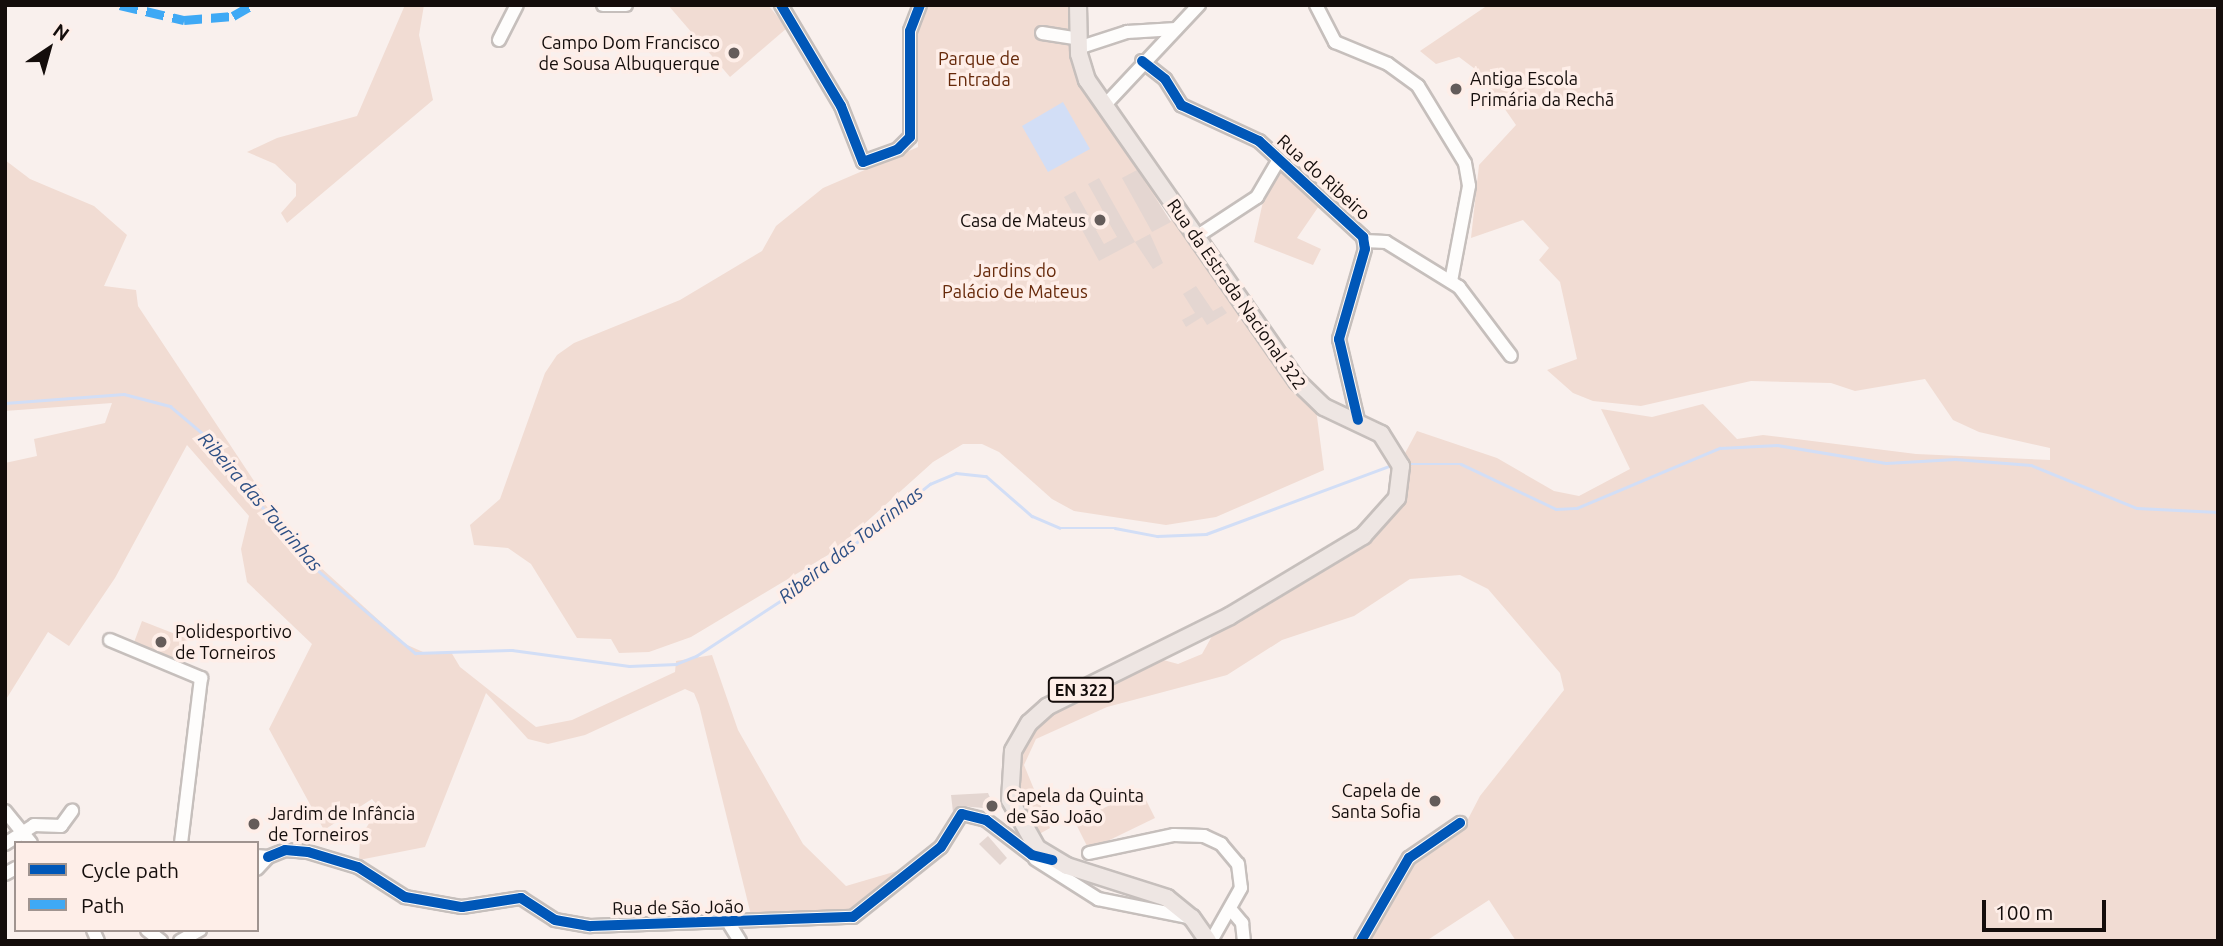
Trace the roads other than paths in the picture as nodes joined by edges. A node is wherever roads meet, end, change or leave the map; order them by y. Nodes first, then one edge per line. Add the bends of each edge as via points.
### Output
1 (517, 5) edge
2 (603, 5) edge
3 (626, 5) edge
4 (781, 5) edge
5 (920, 5) edge
6 (1078, 5) edge
7 (1317, 5) edge
8 (1194, 7) edge
9 (1176, 29) junction
10 (1042, 33) dead end
11 (499, 40) dead end
12 (1078, 43) junction
13 (1142, 61) junction
14 (1104, 106) junction
15 (1278, 161) junction
16 (1196, 237) junction
17 (1365, 241) junction
18 (1451, 281) junction
19 (1511, 356) dead end
20 (1358, 420) junction
21 (110, 640) dead end
22 (5, 811) edge
23 (72, 811) dead end
24 (1460, 823) dead end
25 (24, 831) junction
26 (30, 841) edge
27 (181, 841) edge
28 (5, 844) edge
29 (1089, 853) dead end
30 (1030, 854) junction
31 (263, 856) edge
32 (1052, 860) junction
33 (1232, 911) junction
34 (750, 924) junction
35 (730, 925) junction
36 (196, 932) edge
37 (1203, 933) edge
38 (180, 941) edge
39 (742, 941) edge
40 (1244, 941) edge
41 (1361, 941) edge

1 - 11 street
2 - 3 street
4 - 5 street via 841,106 863,162 898,149 910,137 910,32
6 - 12 main road, Rua da Estrada Nacional 322 / EN 322
7 - 18 street via 1335,42 1388,64 1418,86 1465,163 1469,182
8 - 9 street
9 - 12 street via 1127,32
9 - 13 street
10 - 12 street
12 - 14 main road, Rua da Estrada Nacional 322 / EN 322 via 1084,73
13 - 14 street
13 - 15 street, Rua do Ribeiro via 1165,79 1183,106 1238,127
14 - 16 main road, Rua da Estrada Nacional 322 / EN 322
15 - 16 street via 1257,197
15 - 17 street, Rua do Ribeiro
16 - 20 main road, Rua da Estrada Nacional 322 / EN 322 via 1303,389 1324,407
17 - 18 street via 1386,242
17 - 20 street, Rua do Ribeiro via 1339,339
18 - 19 street
20 - 32 main road, Rua da Estrada Nacional 322 / EN 322 via 1385,437 1399,462 1395,503 1359,539 1230,616 1051,705 1029,723 1010,758 1008,791 1027,837
21 - 27 street via 201,678
22 - 25 street
23 - 25 street via 58,827 37,824
24 - 41 street via 1406,860
25 - 26 street
25 - 28 street
29 - 33 street via 1167,836 1210,838 1231,853 1240,870 1240,893
30 - 32 street, Rua de São João
30 - 34 street, Rua de São João via 986,820 962,814 941,846 853,917
30 - 37 street via 1068,884 1098,899
31 - 35 street, Rua de São João via 289,850 317,854 362,868 397,895 447,906 521,898 572,924
32 - 37 main road, Rua da Estrada Nacional 322 / EN 322 via 1157,894
33 - 37 street via 1223,923
33 - 40 street via 1242,923
34 - 35 street, Rua de São João
34 - 39 street
35 - 39 street
36 - 38 street

